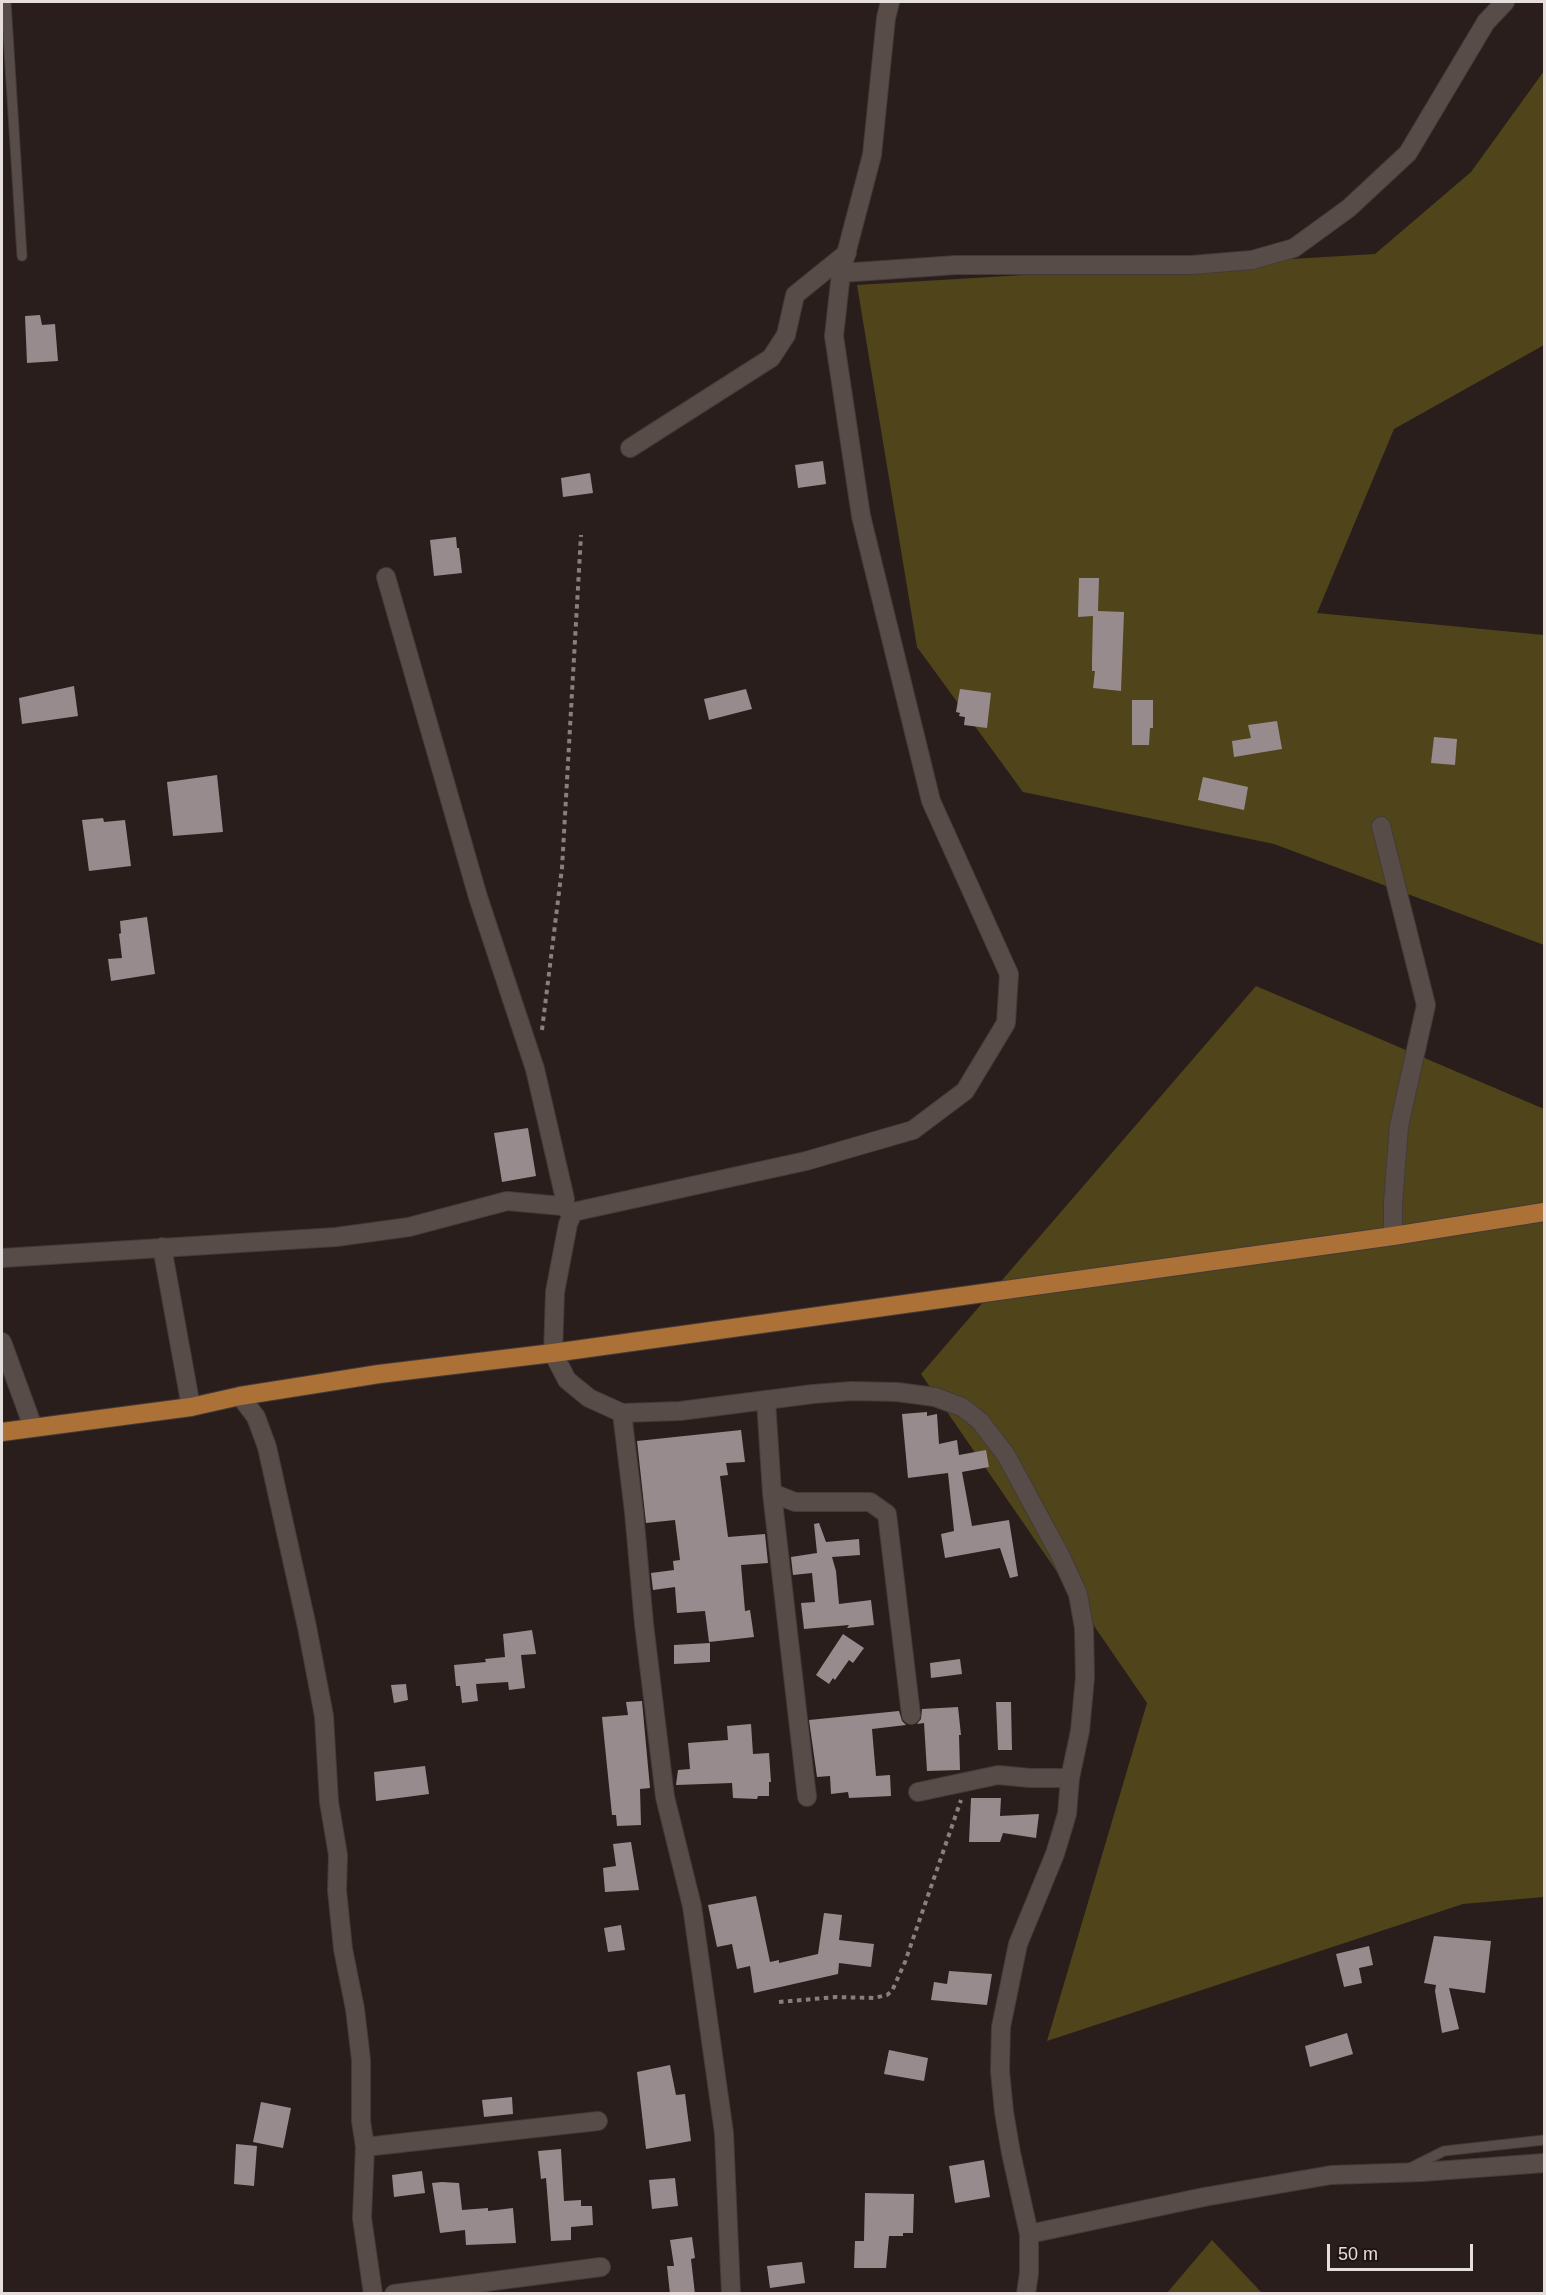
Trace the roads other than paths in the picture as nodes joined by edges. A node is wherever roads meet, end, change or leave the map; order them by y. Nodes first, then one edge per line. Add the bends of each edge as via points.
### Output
1 (6, 2) edge
2 (890, 2) edge
3 (1505, 2) edge
4 (847, 253) junction
5 (22, 256) dead end
6 (841, 273) junction
7 (630, 448) dead end
8 (386, 577) dead end
9 (1381, 826) dead end
10 (567, 1209) junction
11 (1545, 1212) edge
12 (1393, 1236) junction
13 (162, 1247) junction
14 (2, 1258) edge
15 (2, 1342) edge
16 (553, 1353) junction
17 (240, 1396) junction
18 (766, 1401) junction
19 (191, 1407) junction
20 (622, 1413) junction
21 (33, 1427) junction
22 (2, 1432) edge
23 (772, 1493) junction
24 (911, 1715) dead end
25 (1070, 1778) junction
26 (918, 1792) dead end
27 (807, 1797) dead end
28 (598, 2121) dead end
29 (1545, 2140) edge
30 (365, 2147) junction
31 (1545, 2163) edge
32 (1401, 2173) junction
33 (1029, 2234) junction
34 (601, 2267) dead end
35 (373, 2294) edge
36 (394, 2294) edge
37 (731, 2294) edge
38 (1026, 2294) edge

1 - 5 lane
2 - 4 street via 872,155
3 - 6 street via 1486,22 1408,153 1349,208 1294,248 1252,260 1192,265 956,265
4 - 6 street
4 - 7 street via 795,295 786,335 771,358
6 - 10 street via 834,336 861,516 931,801 1009,974 1006,1023 965,1091 913,1130 806,1161
8 - 10 street via 478,897 535,1069
9 - 12 street via 1426,1005 1399,1126
10 - 13 street via 507,1201 409,1227 336,1237
10 - 16 street via 568,1224 555,1292
11 - 12 main road
12 - 16 main road
13 - 14 street
13 - 19 street
15 - 21 street
16 - 17 main road
16 - 20 street via 567,1380 589,1398
17 - 19 main road
17 - 30 street via 256,1417 267,1447 324,1716 329,1802 338,1855 339,1916 355,2009
18 - 20 street
18 - 23 street
18 - 25 street via 813,1394 897,1392 935,1397 962,1407 980,1421 1006,1455 1078,1594 1084,1628 1084,1677 1080,1731
19 - 21 main road
20 - 37 street via 665,1797 692,1906 724,2133
21 - 22 main road
23 - 24 street via 795,1502 870,1502 886,1514
23 - 27 street
25 - 26 street via 998,1775
25 - 33 street via 1067,1814 1018,1944 1002,2027 1000,2071 1004,2112
28 - 30 street
29 - 32 lane via 1444,2151
30 - 35 street via 363,2218
31 - 32 street
32 - 33 street via 1331,2175 1290,2181
33 - 38 street
34 - 36 street

